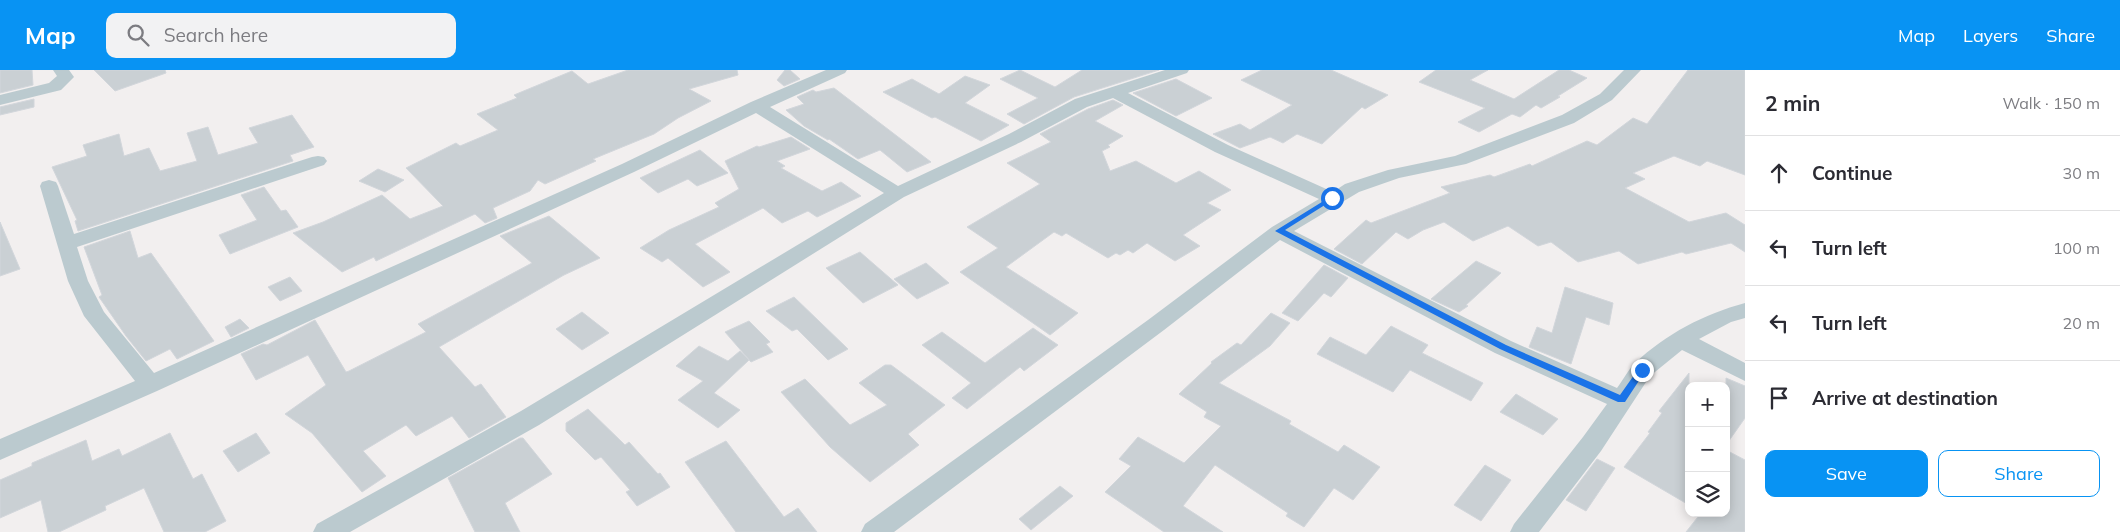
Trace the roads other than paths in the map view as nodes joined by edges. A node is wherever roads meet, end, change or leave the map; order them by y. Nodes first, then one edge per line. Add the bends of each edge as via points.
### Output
1 (61, 70) edge
2 (839, 70) edge
3 (1181, 70) edge
4 (1634, 70) edge
5 (1114, 92) junction
6 (0, 100) edge
7 (757, 106) junction
8 (318, 161) dead end
9 (49, 186) dead end
10 (897, 193) junction
11 (1332, 198) junction
12 (1279, 231) junction
13 (68, 243) junction
14 (1745, 310) edge
15 (1680, 339) junction
16 (1745, 373) edge
17 (149, 385) junction
18 (1621, 400) junction
19 (0, 450) edge
20 (326, 532) edge
21 (874, 532) edge
22 (1523, 532) edge

1 - 6 street via 66,77 55,87
2 - 7 street
3 - 5 street
4 - 11 street via 1606,97 1568,119 1460,160 1394,174
5 - 10 street via 1081,103
5 - 11 street via 1283,179
7 - 10 street
7 - 17 street
8 - 13 street
9 - 13 street
10 - 20 street via 530,418
11 - 12 street
12 - 18 street via 1503,347
12 - 21 street
13 - 17 street via 78,281 95,316
14 - 15 street via 1723,317
15 - 16 street
15 - 18 street via 1642,370
17 - 19 street
18 - 22 street via 1592,444

